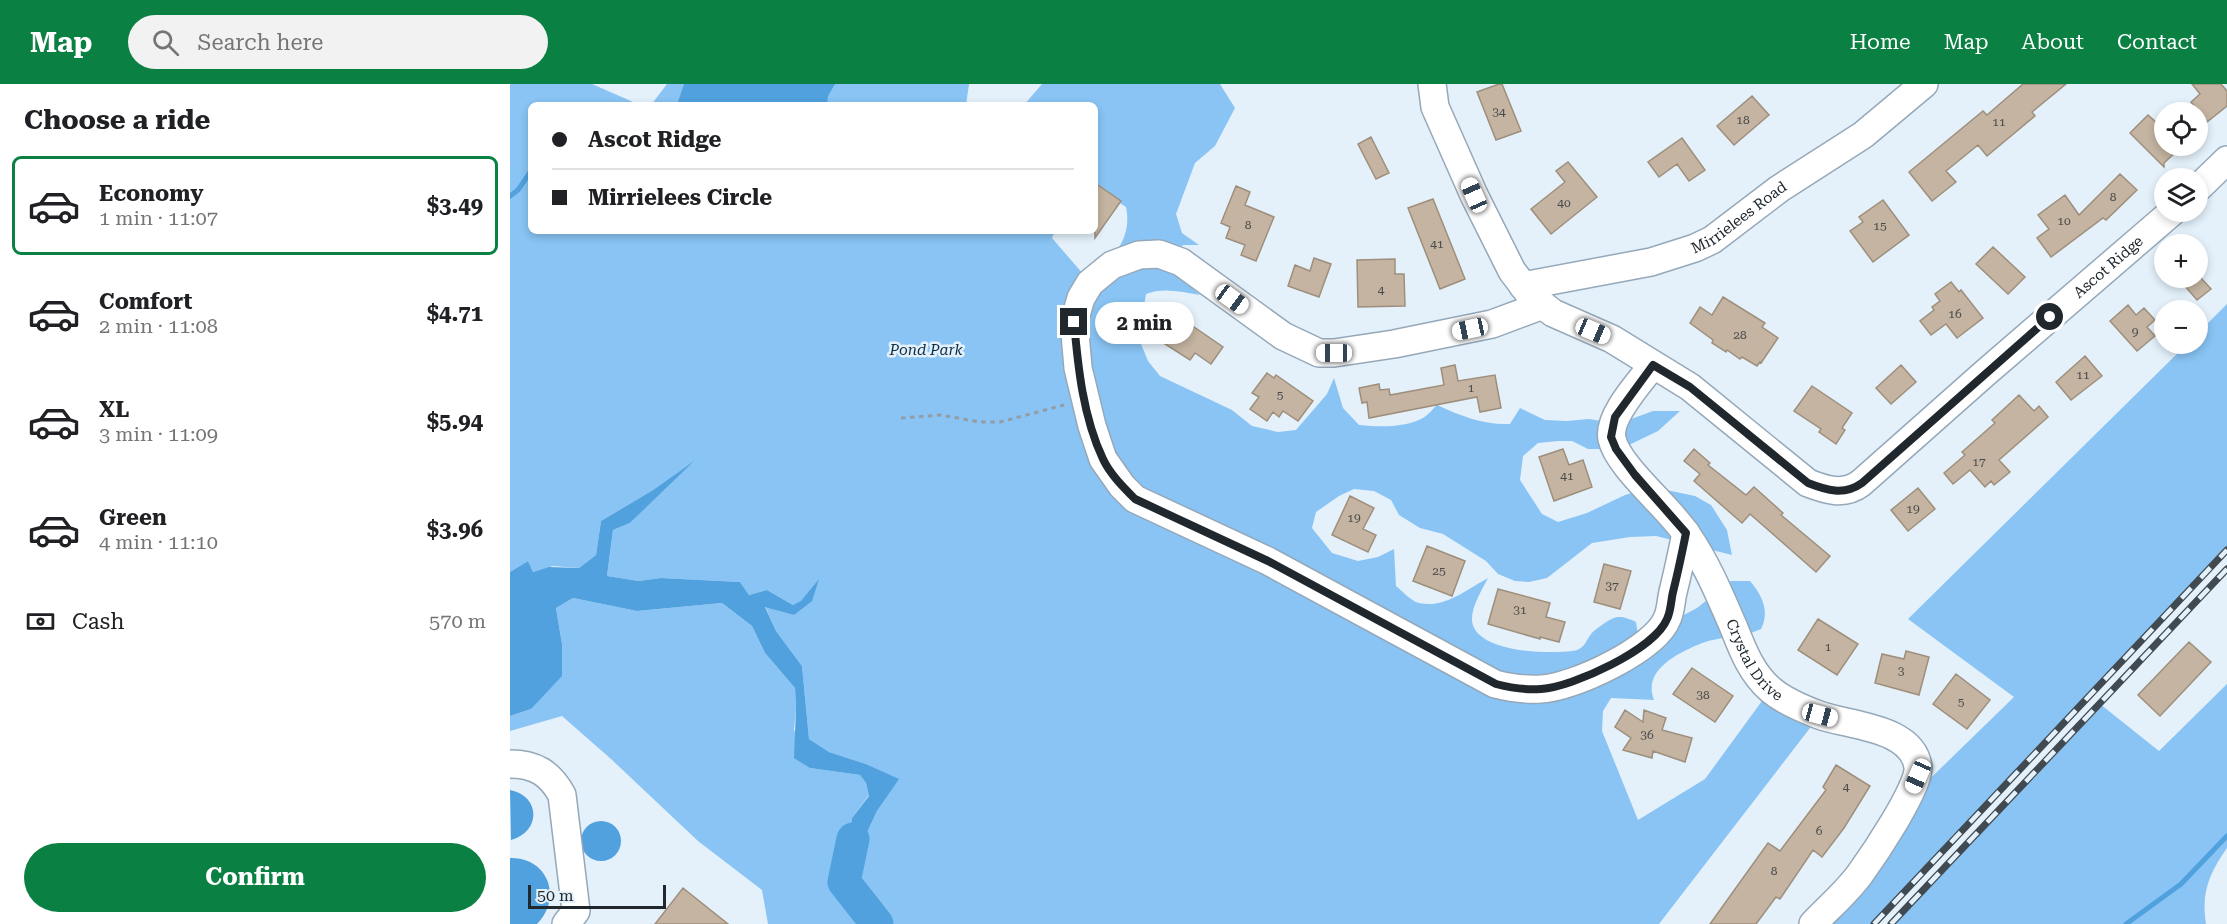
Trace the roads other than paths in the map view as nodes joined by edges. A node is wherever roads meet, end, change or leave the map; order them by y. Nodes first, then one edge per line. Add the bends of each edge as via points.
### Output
1 (1432, 84) edge
2 (1924, 84) edge
3 (2227, 160) edge
4 (2208, 178) edge
5 (2160, 222) edge
6 (1523, 285) junction
7 (1543, 305) junction
8 (1653, 365) junction
9 (1686, 533) junction
10 (510, 764) edge
11 (566, 924) edge
12 (1813, 924) edge

1 - 6 street, Ascot Ridge via 1435,107 1474,195
2 - 6 street, Mirrielees Road via 1863,135 1695,249 1651,262
3 - 4 street
5 - 8 street, Ascot Ridge via 1862,483 1843,491 1829,491 1808,483 1690,387
6 - 7 street, Ascot Ridge
7 - 8 street, Ascot Ridge via 1612,339
7 - 9 street via 1492,324 1394,344 1318,353 1283,336 1181,262 1158,254 1139,255 1112,265 1090,283 1074,322 1078,368 1103,459 1135,499 1268,561 1496,684 1542,689 1566,685 1641,646 1667,620
8 - 9 street via 1615,417 1611,437 1635,475
9 - 12 street, Crystal Drive via 1704,561 1751,668 1770,690 1820,715 1897,738 1912,752 1918,766 1918,776 1906,802 1859,876
10 - 11 street via 526,764 541,770 562,795 576,911

